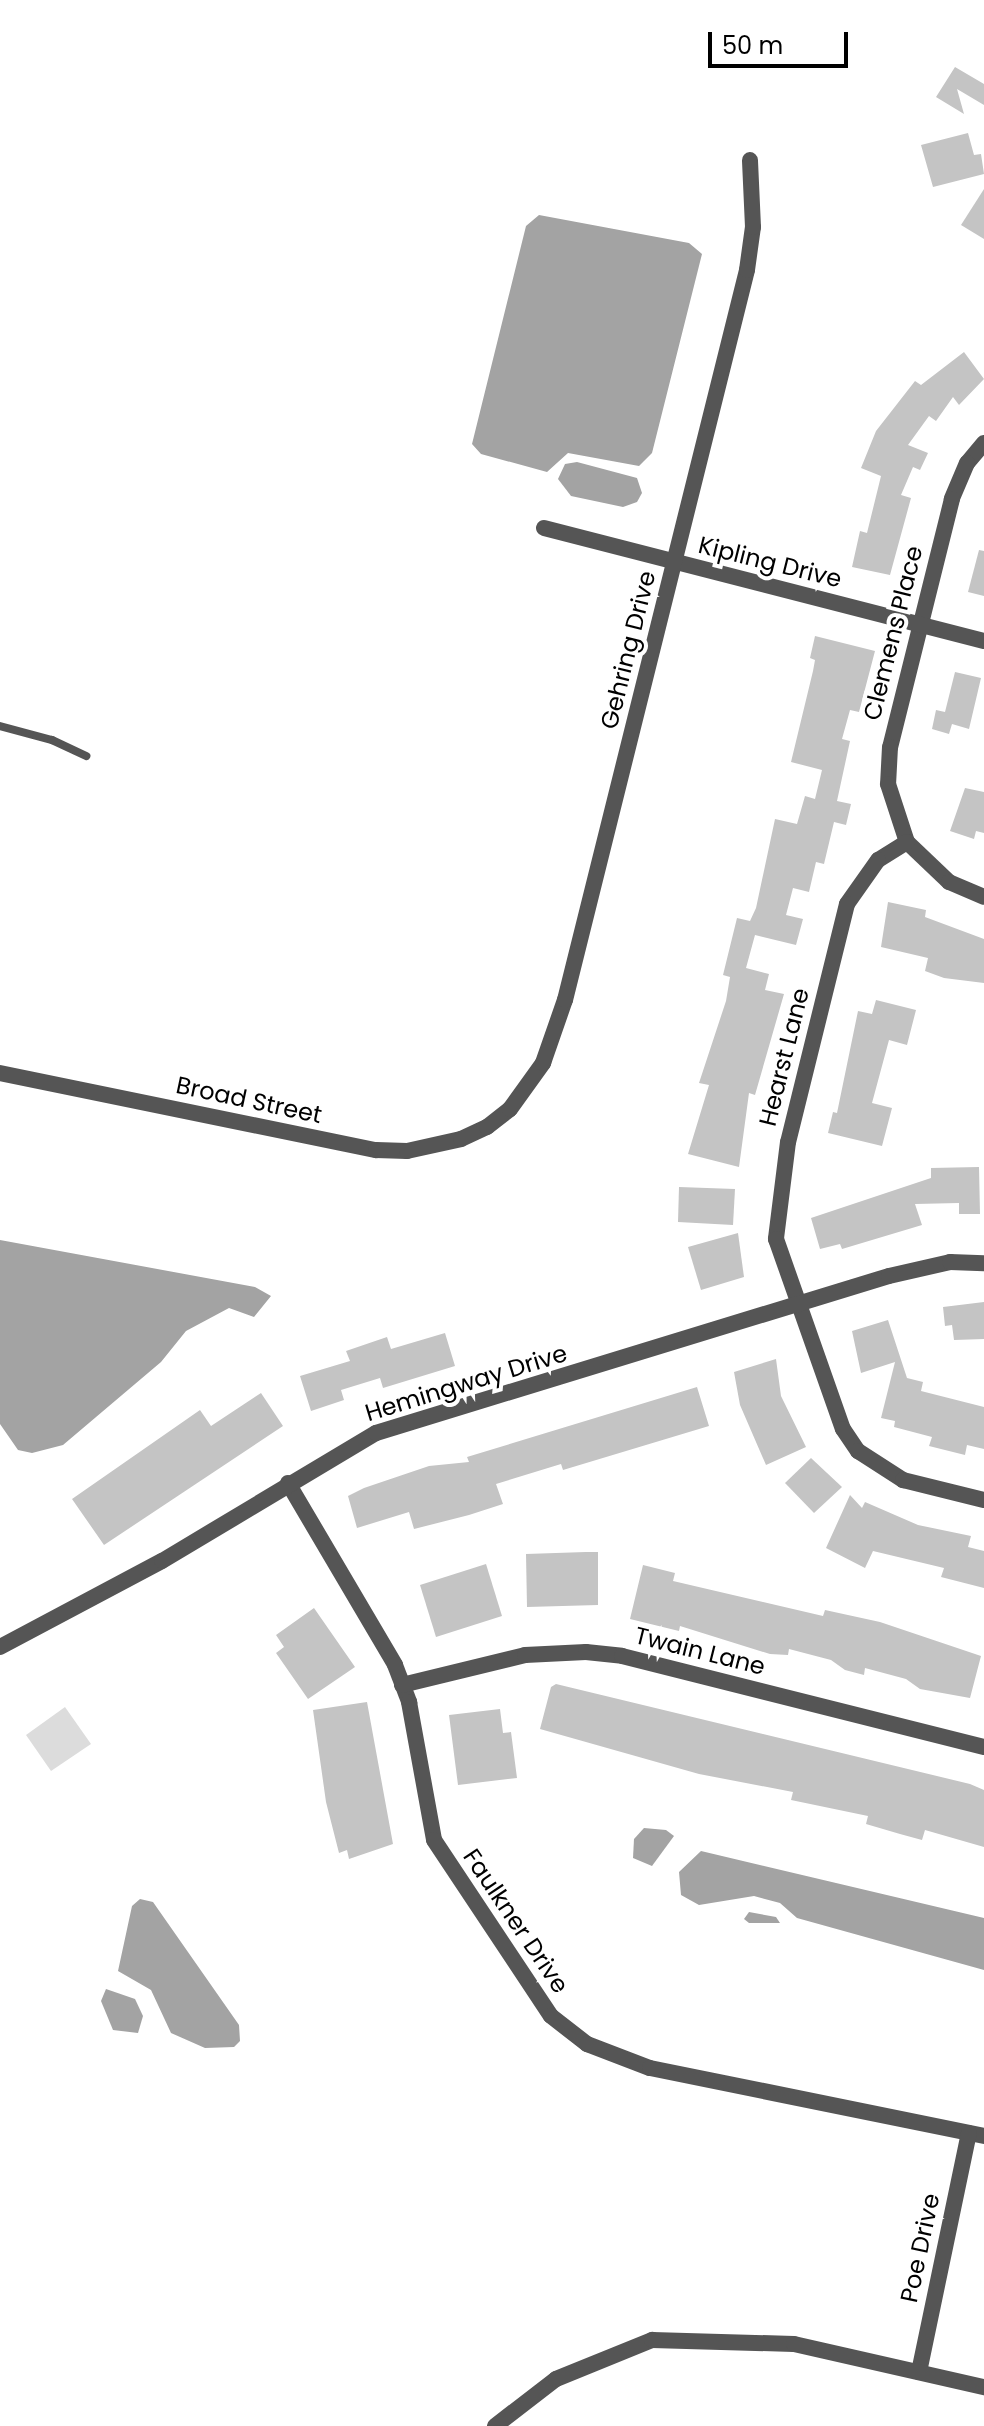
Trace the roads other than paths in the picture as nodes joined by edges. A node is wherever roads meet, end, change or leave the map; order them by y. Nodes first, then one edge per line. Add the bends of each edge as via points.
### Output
1 (750, 160) dead end
2 (984, 443) edge
3 (544, 528) dead end
4 (674, 562) junction
5 (920, 625) junction
6 (984, 641) edge
7 (0, 726) edge
8 (86, 756) dead end
9 (907, 842) junction
10 (984, 897) edge
11 (0, 1073) edge
12 (487, 1127) joint
13 (984, 1263) edge
14 (796, 1308) junction
15 (288, 1483) junction
16 (984, 1500) edge
17 (0, 1647) edge
18 (402, 1685) junction
19 (984, 1747) edge
20 (976, 2135) edge
21 (919, 2372) junction
22 (984, 2387) edge
23 (495, 2426) edge

1 - 4 street, Gehring Drive via 753,227 747,270
2 - 5 street, Clemens Place via 967,463 952,499
3 - 4 street, Kipling Drive
4 - 5 street, Kipling Drive
4 - 12 street, Gehring Drive via 553,1040 528,1086
5 - 6 street, Kipling Drive
5 - 9 street, Clemens Place via 890,747 888,784
7 - 8 lane
9 - 10 street via 949,882
9 - 14 street, Hearst Lane via 878,860 847,904 788,1142 776,1239
11 - 12 street, Broad Street via 376,1150 436,1146
13 - 14 street, Hemingway Drive via 950,1262 889,1276
14 - 15 street, Hemingway Drive via 376,1433
14 - 16 street, Hearst Lane via 843,1429 858,1451 903,1480
15 - 17 street, Hemingway Drive via 74,1611
15 - 18 street, Faulkner Drive
18 - 19 street, Twain Lane via 525,1655 598,1653
18 - 20 street, Faulkner Drive via 434,1840 534,1996 569,2032 610,2055 650,2068
20 - 21 street, Poe Drive
21 - 22 street
21 - 23 street via 794,2344 652,2340 556,2379

